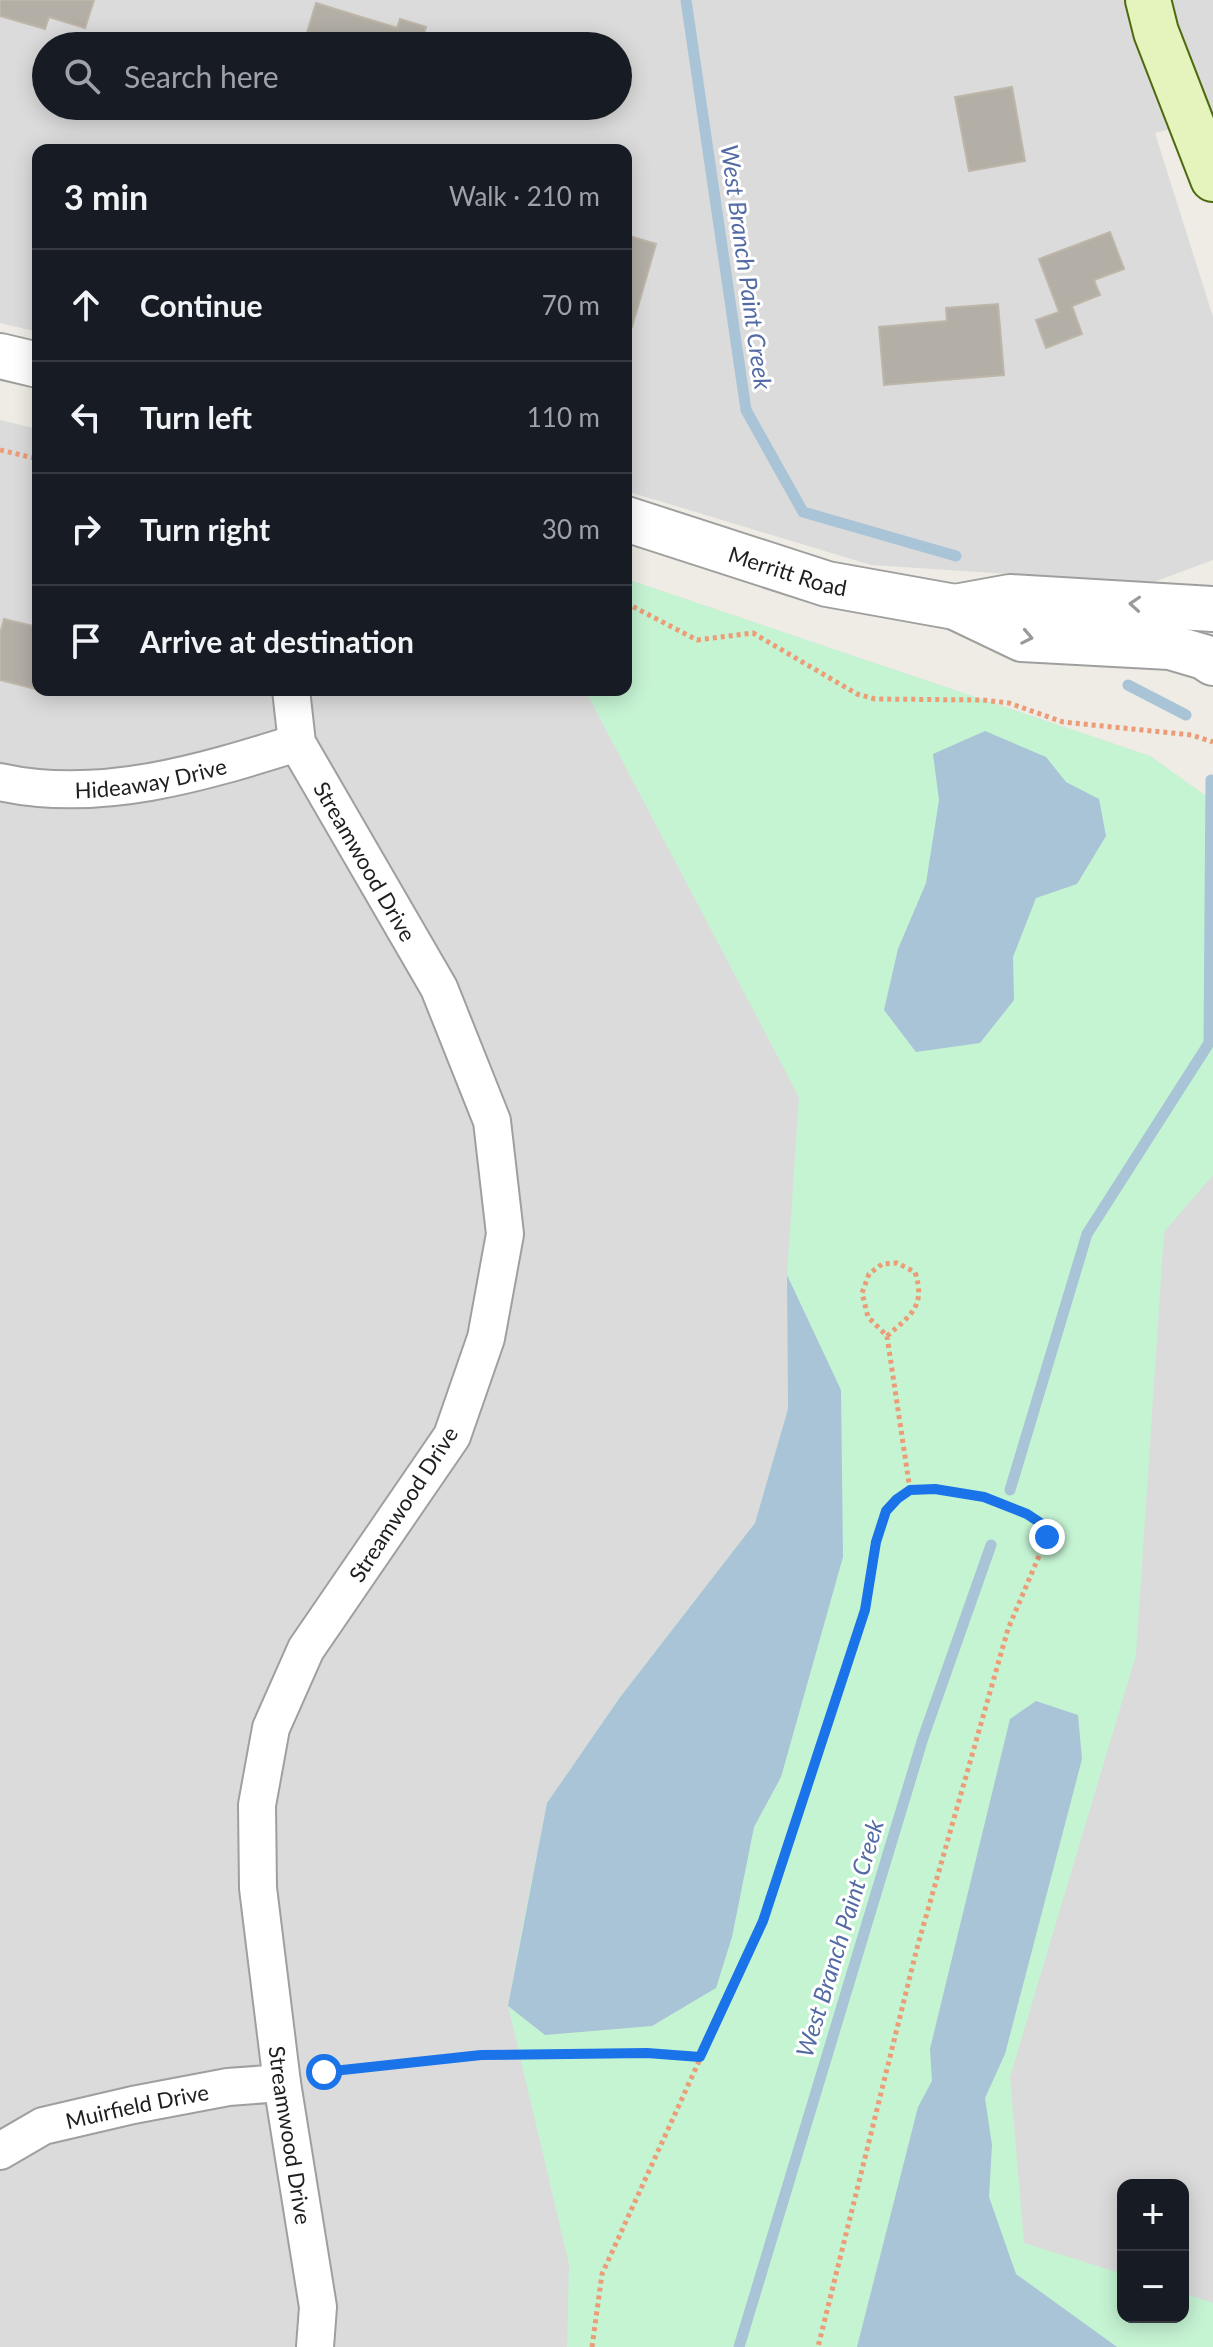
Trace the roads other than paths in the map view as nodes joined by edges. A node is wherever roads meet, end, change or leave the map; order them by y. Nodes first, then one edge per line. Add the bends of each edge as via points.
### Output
1 (1148, 0) edge
2 (1213, 179) edge
3 (0, 356) edge
4 (32, 364) edge
5 (632, 521) edge
6 (955, 607) junction
7 (1213, 609) edge
8 (1213, 663) edge
9 (292, 696) edge
10 (297, 743) junction
11 (0, 782) edge
12 (282, 2083) junction
13 (0, 2151) edge
14 (315, 2347) edge

1 - 2 main road
3 - 4 street
5 - 6 street, Merritt Road via 827,584
7 -> 6 street, Merritt Road via 1010,597
6 -> 8 street, Merritt Road via 1022,639 1170,647
9 - 10 street, Streamwood Drive
10 - 11 street, Hideaway Drive via 178,777 115,788 65,790
10 - 12 street, Streamwood Drive via 439,988 492,1121 505,1234 486,1338 452,1436 306,1649 271,1728 257,1805 258,1888
12 - 13 street, Muirfield Drive via 228,2087 43,2126
12 - 14 street, Streamwood Drive via 318,2307

